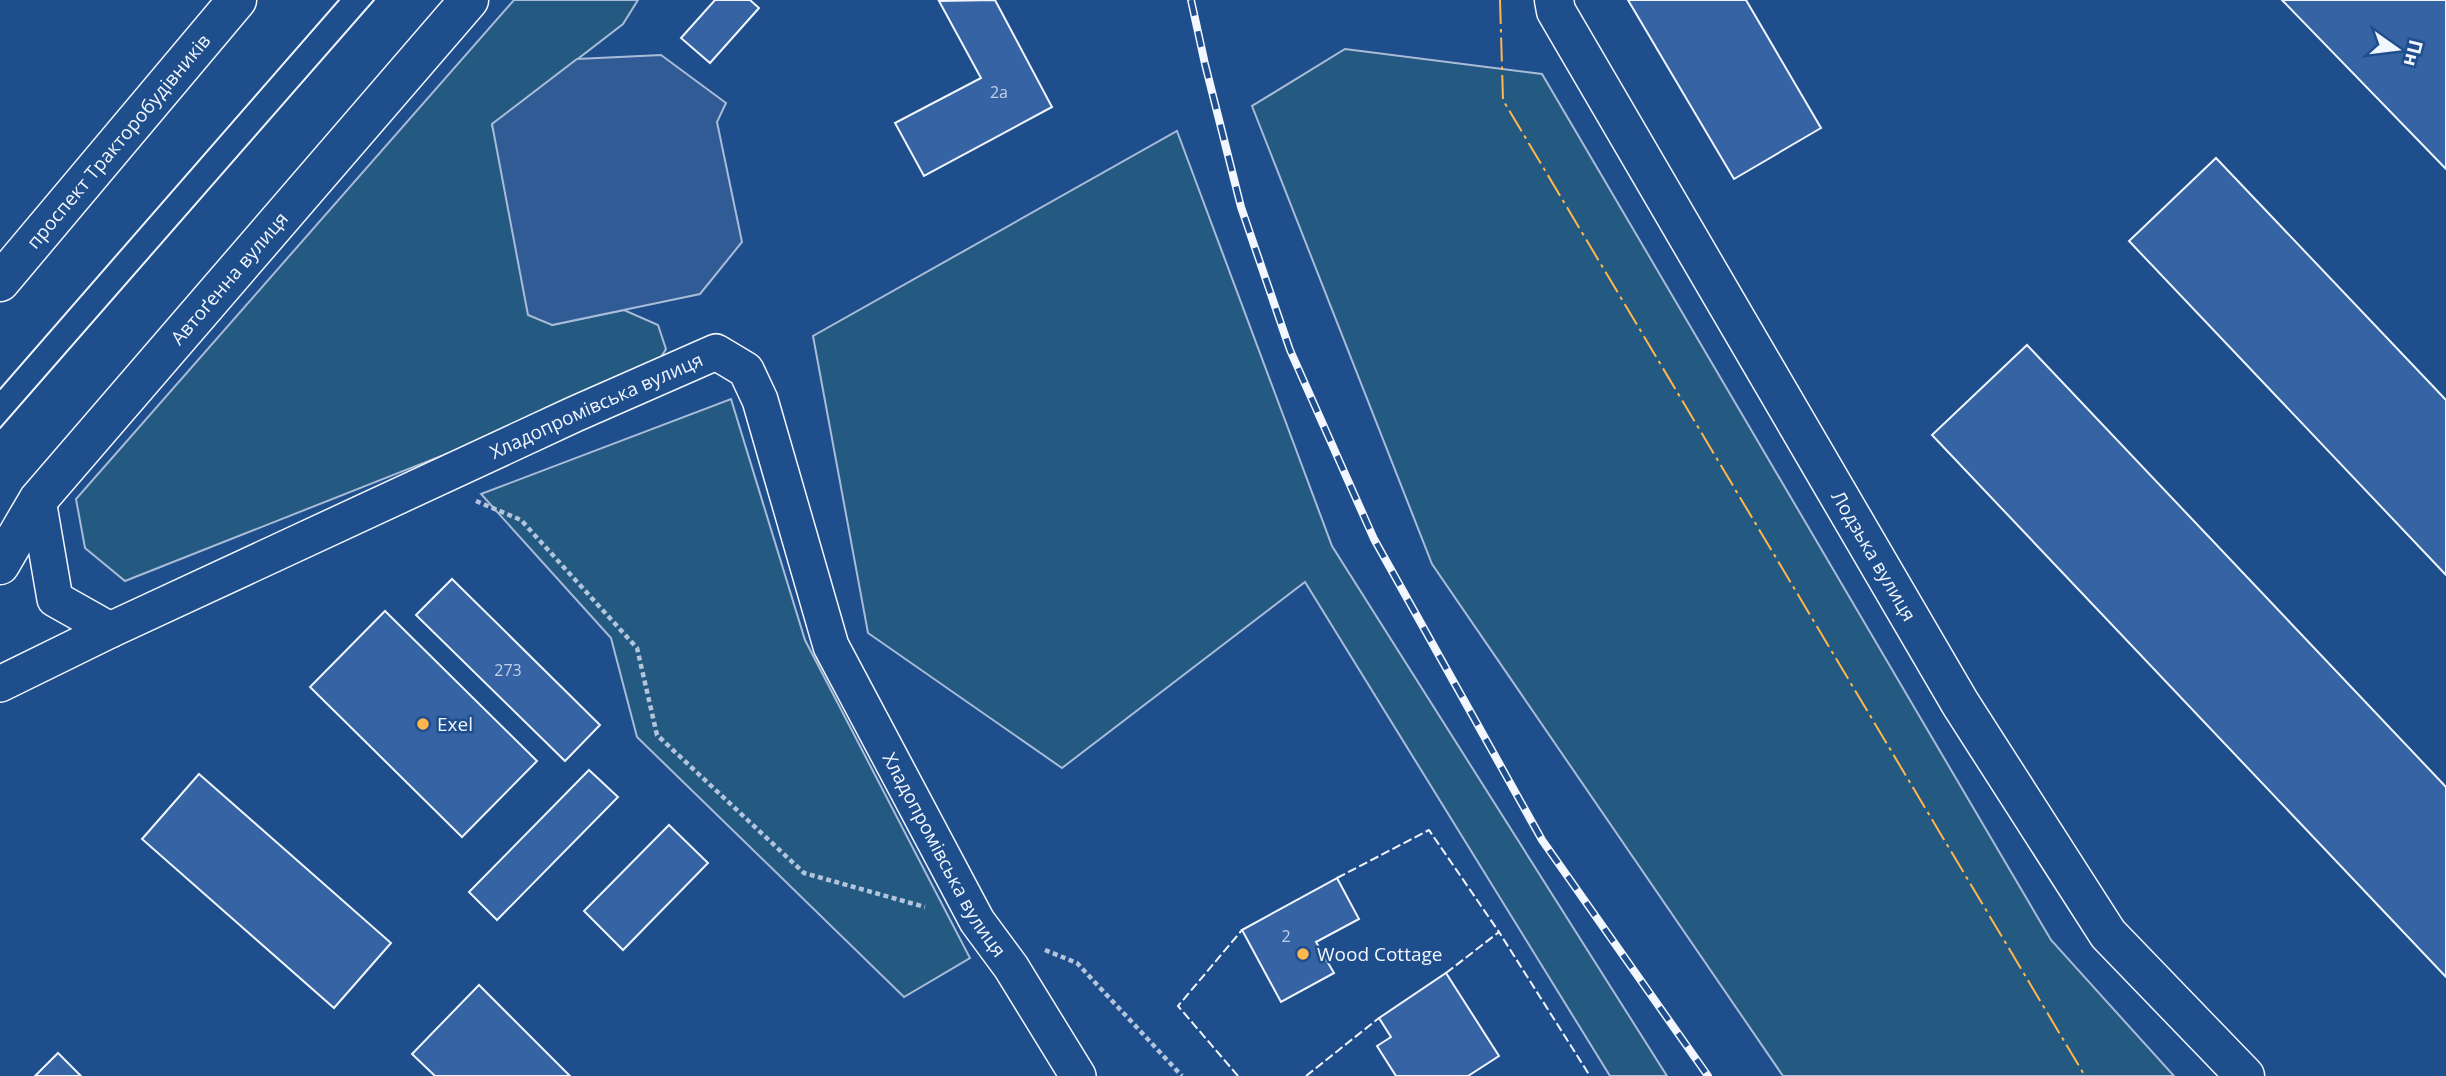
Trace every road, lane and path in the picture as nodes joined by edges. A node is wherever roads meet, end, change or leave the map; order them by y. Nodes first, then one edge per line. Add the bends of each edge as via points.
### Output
1 (237, 0) edge
2 (469, 0) edge
3 (1554, 0) edge
4 (0, 282) edge
5 (429, 482) junction
6 (38, 500) junction
7 (0, 565) edge
8 (110, 630) junction
9 (0, 684) edge
10 (977, 921) junction
11 (1039, 947) dead end
12 (1078, 1076) edge
13 (1182, 1076) edge
14 (2245, 1076) edge

1 - 4 street, проспект Тракторобудівників
2 - 6 street, Автоґенна вулиця
3 - 14 street, Лодзька вулиця via 1960,704 2108,934
5 - 8 street, Хладопромівська вулиця
5 - 10 path via 522,520 637,648 657,735 804,873
5 - 10 street, Хладопромівська вулиця via 716,352 746,370 760,400 831,646
6 - 7 street, Автоґенна вулиця
6 - 8 street via 55,599
8 - 9 street, Хладопромівська вулиця
10 - 12 street, Хладопромівська вулиця
11 - 13 path via 1077,963

